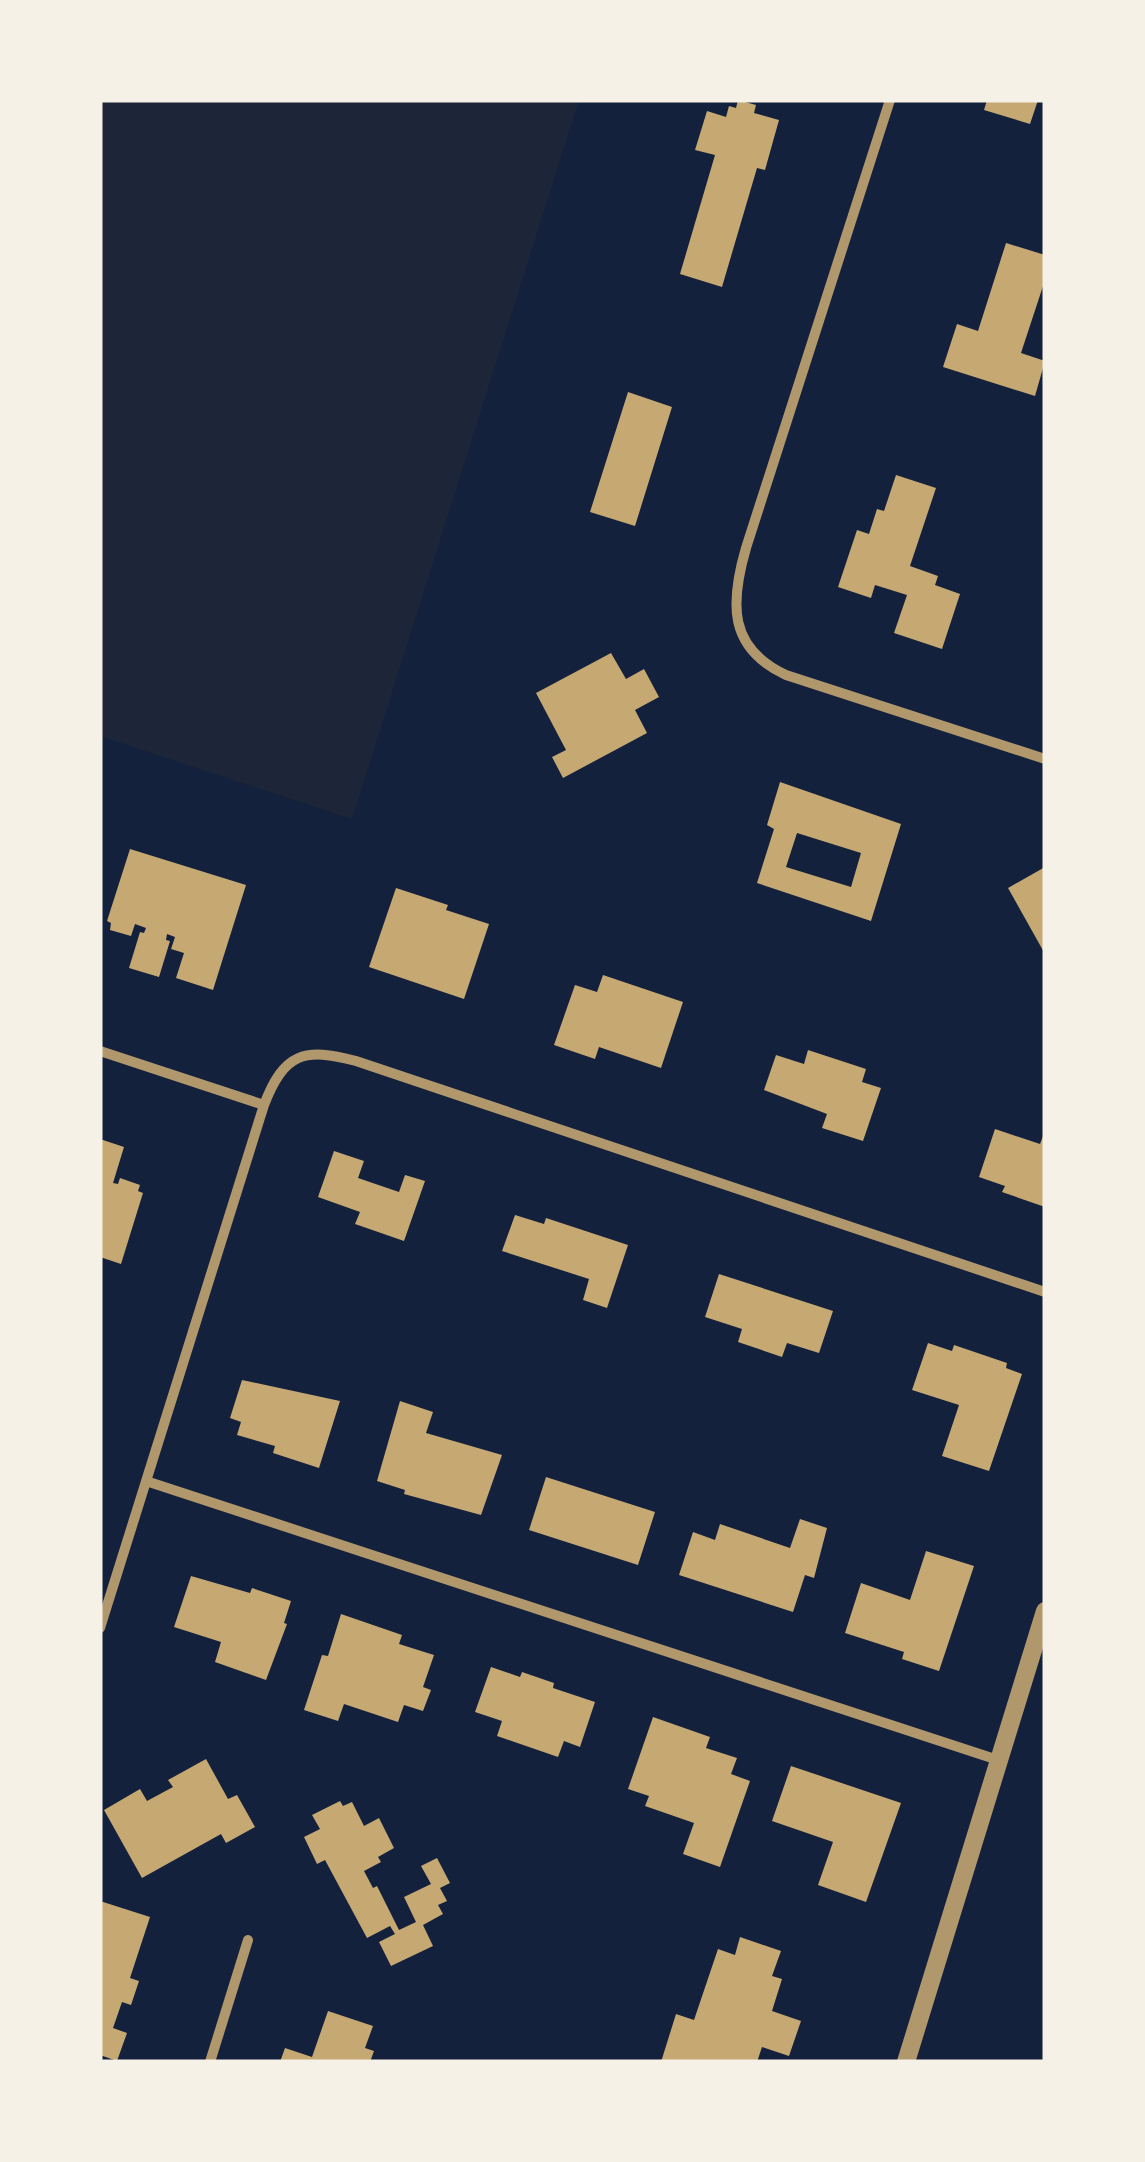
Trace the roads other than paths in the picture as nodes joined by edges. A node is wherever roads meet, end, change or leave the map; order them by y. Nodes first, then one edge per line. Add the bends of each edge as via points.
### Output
1 (890, 100) edge
2 (1045, 759) edge
3 (100, 1050) edge
4 (264, 1105) junction
5 (1045, 1292) edge
6 (146, 1481) junction
7 (1045, 1611) edge
8 (100, 1628) edge
9 (998, 1760) junction
10 (248, 1940) dead end
11 (210, 2062) edge
12 (906, 2062) edge

1 - 2 street via 746,548 736,603 742,638 756,657 786,675
3 - 4 street
4 - 5 street via 296,1057 356,1061
4 - 6 street
6 - 8 street
6 - 9 street
7 - 9 street
9 - 12 street
10 - 11 street

